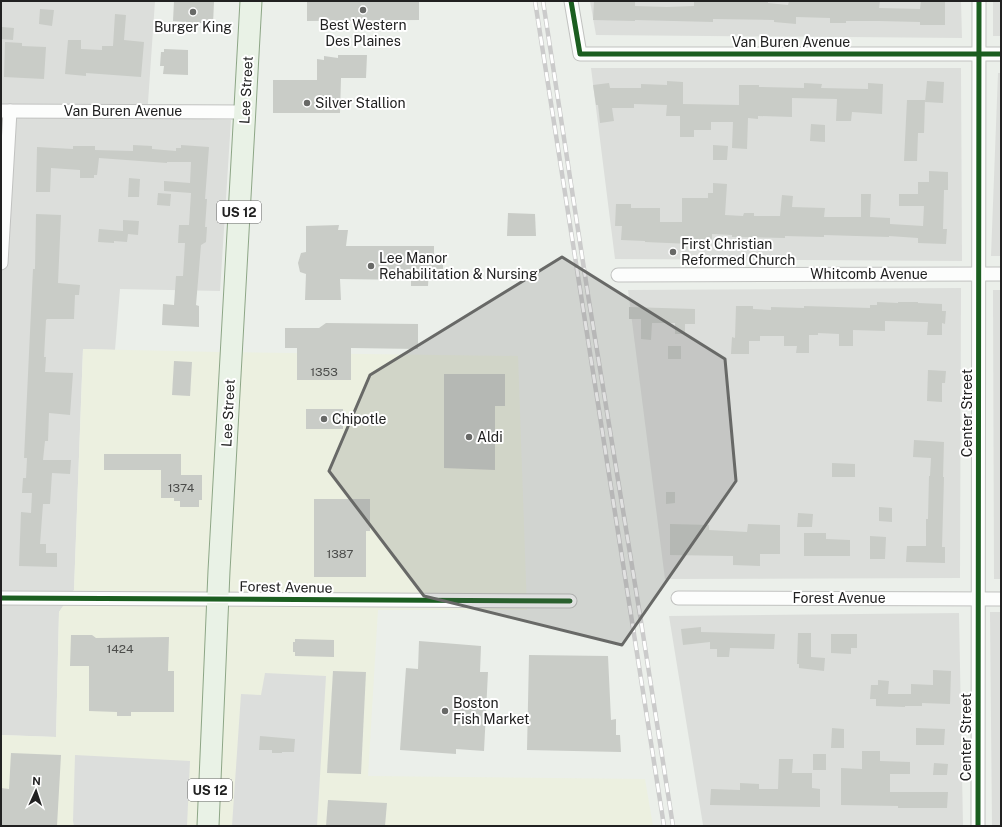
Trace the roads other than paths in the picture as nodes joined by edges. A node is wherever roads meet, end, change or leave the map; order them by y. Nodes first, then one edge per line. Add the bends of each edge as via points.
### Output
1 (251, 1) edge
2 (572, 1) edge
3 (979, 1) edge
4 (979, 54) junction
5 (1001, 54) edge
6 (5, 111) edge
7 (244, 112) junction
8 (1, 263) edge
9 (979, 274) junction
10 (1001, 274) edge
11 (618, 275) dead end
12 (1, 598) edge
13 (218, 598) junction
14 (678, 598) dead end
15 (979, 599) junction
16 (1001, 599) edge
17 (570, 601) dead end
18 (208, 826) edge
19 (978, 826) edge

1 - 7 main road, Lee Street / US 12
2 - 4 street, Van Buren Avenue via 580,54
3 - 4 street, Center Street
4 - 5 street, Van Buren Avenue
4 - 9 street, Center Street
6 - 7 street, Van Buren Avenue
6 - 8 street
7 - 13 main road, Lee Street / US 12
9 - 10 street, Whitcomb Avenue
9 - 11 street, Whitcomb Avenue
9 - 15 street, Center Street
12 - 13 street, Forest Avenue
13 - 17 street, Forest Avenue
13 - 18 main road, Lee Street / US 12
14 - 15 street, Forest Avenue
15 - 16 street, Forest Avenue
15 - 19 street, Center Street

